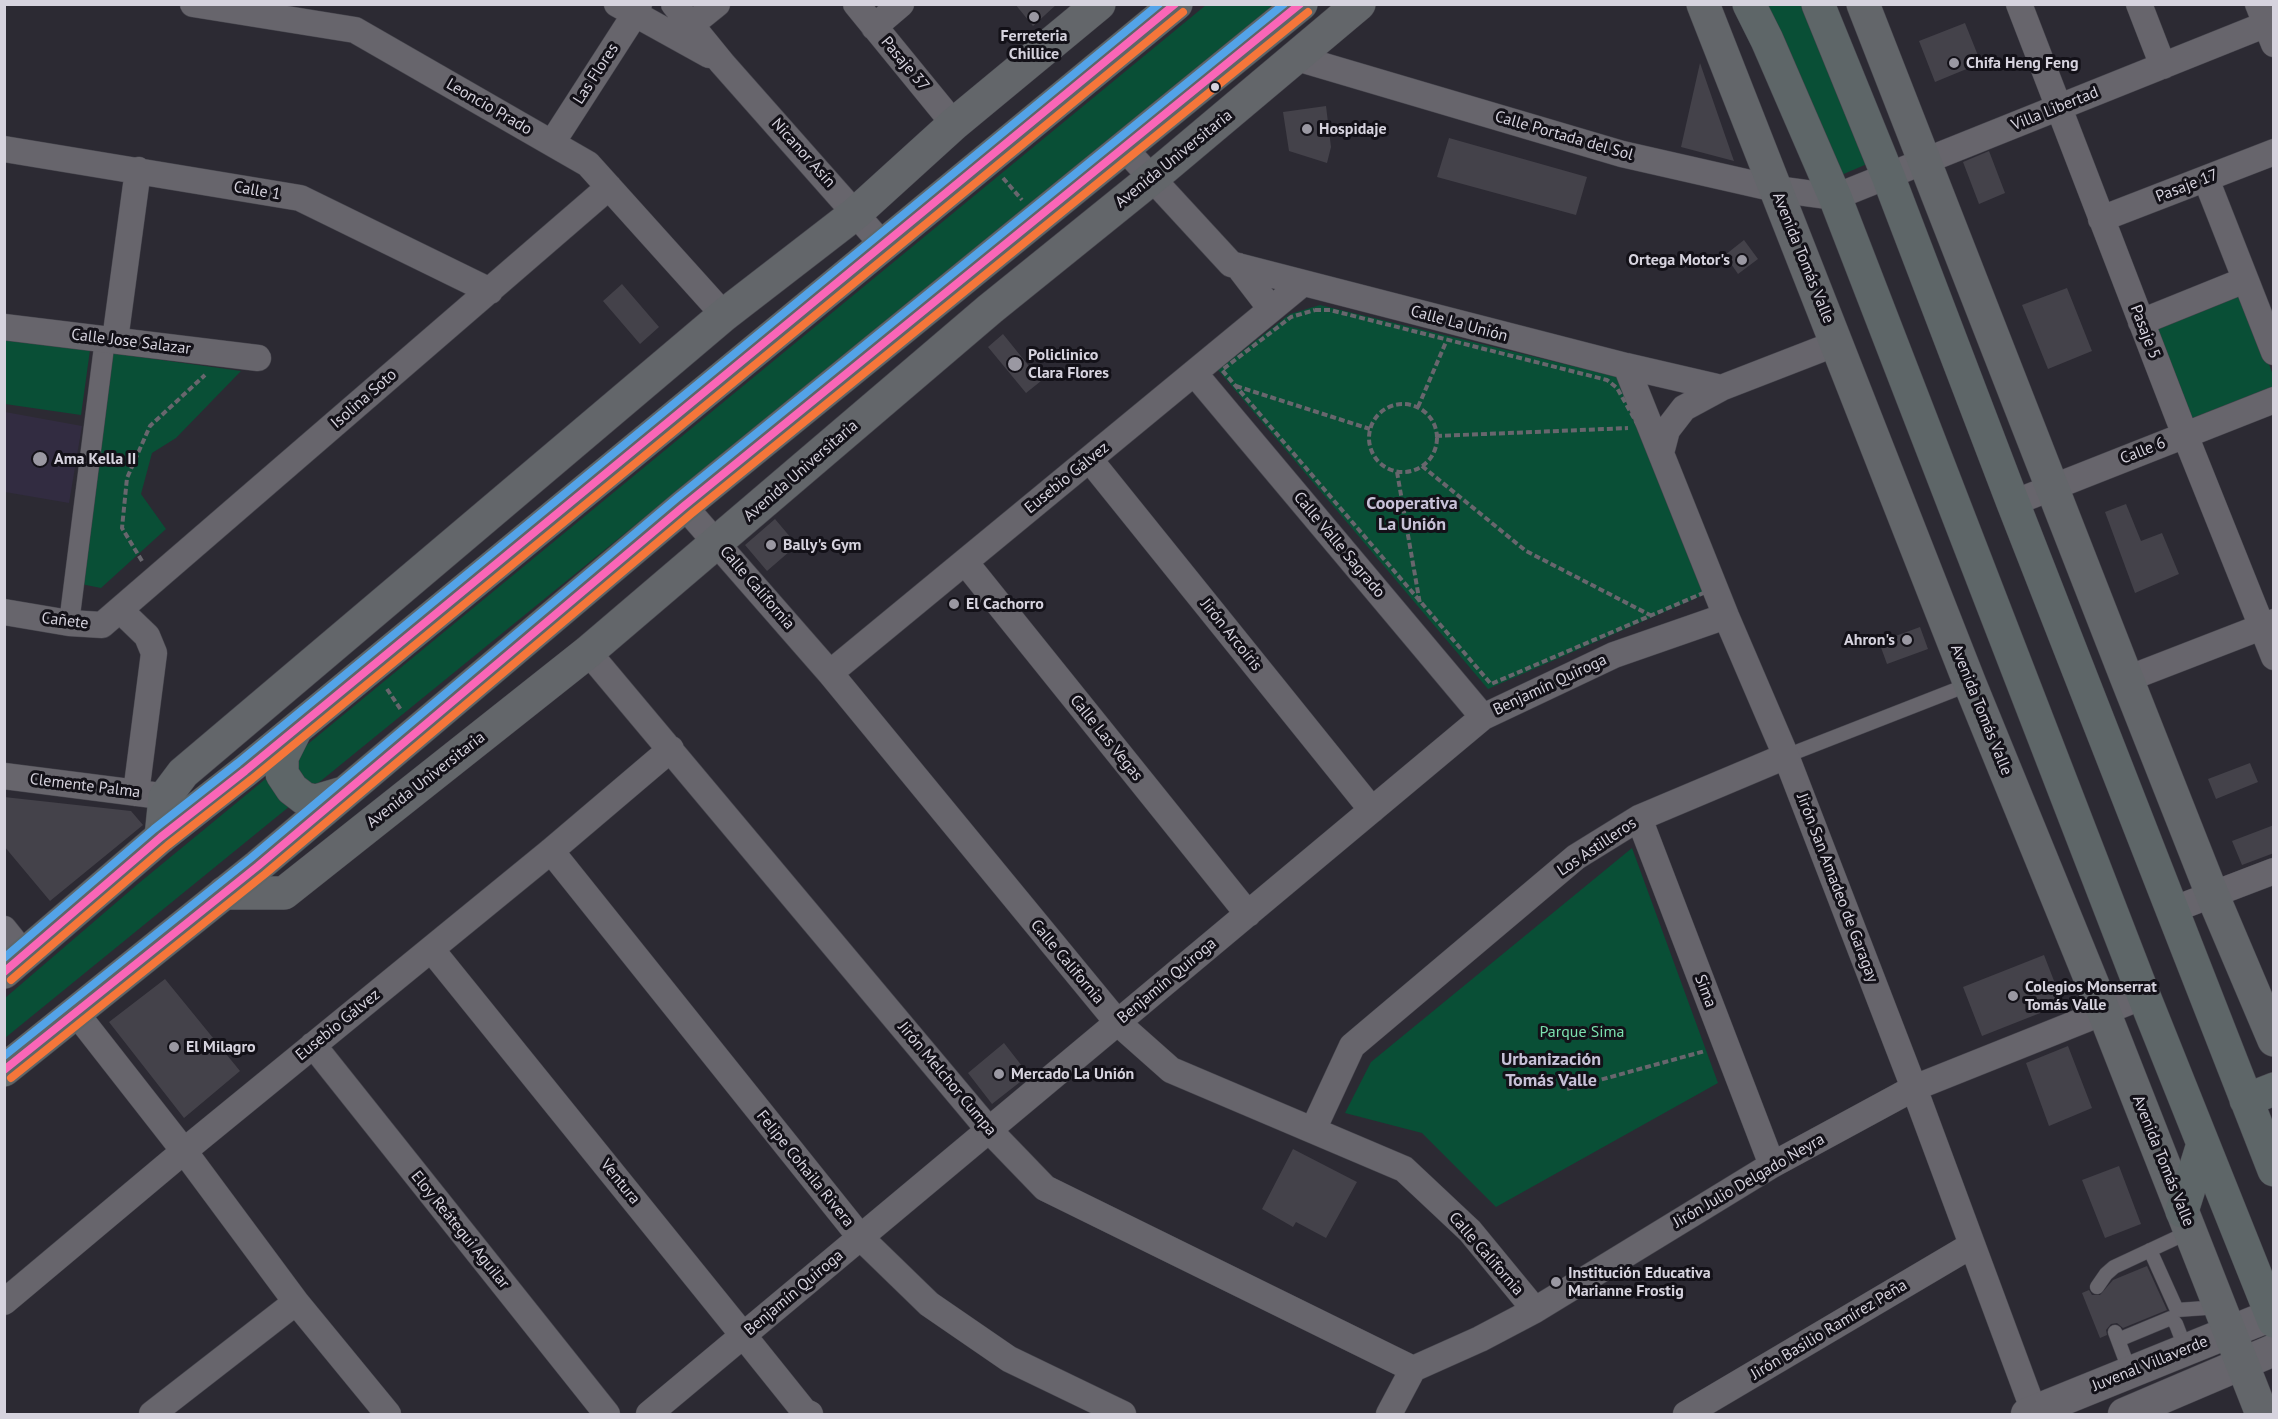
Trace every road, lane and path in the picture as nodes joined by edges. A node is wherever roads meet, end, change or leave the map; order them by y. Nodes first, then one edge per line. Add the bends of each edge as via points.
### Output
1 (194, 4) edge
2 (674, 4) edge
3 (717, 4) edge
4 (856, 4) edge
5 (901, 4) edge
6 (1099, 4) edge
7 (1176, 4) edge
8 (1301, 4) edge
9 (1359, 4) edge
10 (1702, 4) edge
11 (1749, 4) edge
12 (1818, 4) edge
13 (1863, 4) edge
14 (2019, 4) edge
15 (2139, 4) edge
16 (630, 8) edge
17 (2268, 24) edge
18 (691, 25) junction
19 (874, 27) junction
20 (1297, 58) junction
21 (722, 63) junction
22 (2163, 66) junction
23 (2059, 108) junction
24 (954, 124) junction
25 (552, 143) junction
26 (1124, 148) junction
27 (4, 149) edge
28 (2274, 152) edge
29 (988, 159) junction
30 (1923, 161) junction
31 (138, 170) junction
32 (1888, 176) junction
33 (2206, 178) junction
34 (1151, 179) junction
35 (609, 187) junction
36 (1776, 189) junction
37 (1835, 196) junction
38 (856, 213) junction
39 (1037, 218) junction
40 (2101, 219) junction
41 (883, 245) junction
42 (1238, 266) junction
43 (2245, 280) junction
44 (1303, 283) junction
45 (490, 291) junction
46 (1271, 309) junction
47 (724, 315) junction
48 (2141, 322) junction
49 (4, 327) edge
50 (1450, 331) junction
51 (110, 339) junction
52 (1837, 343) junction
53 (2274, 352) edge
54 (228, 355) junction
55 (258, 358) dead end
56 (1626, 366) junction
57 (1221, 370) dead end
58 (1195, 374) junction
59 (1234, 386) dead end
60 (1721, 388) junction
61 (2274, 400) edge
62 (1418, 407) junction
63 (1639, 427) junction
64 (1370, 429) junction
65 (2185, 435) junction
66 (1436, 436) junction
67 (1661, 453) junction
68 (1090, 460) junction
69 (1422, 466) junction
70 (1397, 472) junction
71 (2053, 488) junction
72 (2013, 503) junction
73 (684, 506) junction
74 (717, 543) junction
75 (965, 562) junction
76 (154, 579) junction
77 (1420, 604) dead end
78 (120, 610) junction
79 (4, 612) edge
80 (1650, 615) junction
81 (1726, 616) junction
82 (69, 623) junction
83 (2267, 624) edge
84 (588, 652) junction
85 (2274, 657) edge
86 (372, 666) junction
87 (830, 673) junction
88 (2127, 679) junction
89 (1491, 684) dead end
90 (1970, 684) junction
91 (1483, 717) junction
92 (297, 727) junction
93 (416, 732) junction
94 (671, 749) junction
95 (1786, 756) junction
96 (4, 776) edge
97 (343, 793) junction
98 (150, 795) junction
99 (1372, 810) junction
100 (1639, 818) junction
101 (161, 837) junction
102 (551, 851) junction
103 (2274, 871) edge
104 (224, 893) junction
105 (2212, 894) junction
106 (2172, 910) junction
107 (1248, 914) junction
108 (431, 949) junction
109 (11, 952) edge
110 (2144, 996) junction
111 (2104, 1012) junction
112 (76, 1013) junction
113 (1118, 1023) junction
114 (2274, 1040) edge
115 (313, 1045) junction
116 (1726, 1045) junction
117 (4, 1070) edge
118 (1914, 1088) junction
119 (1567, 1089) dead end
120 (2260, 1094) edge
121 (989, 1130) junction
122 (1313, 1130) junction
123 (2203, 1144) junction
124 (184, 1151) junction
125 (1772, 1165) junction
126 (2274, 1170) edge
127 (2186, 1221) junction
128 (861, 1238) junction
129 (1972, 1245) junction
130 (2150, 1250) junction
131 (2097, 1287) dead end
132 (4, 1302) edge
133 (296, 1302) junction
134 (1535, 1310) junction
135 (2174, 1314) junction
136 (2273, 1317) edge
137 (2225, 1319) junction
138 (743, 1335) junction
139 (2186, 1350) junction
140 (2274, 1350) edge
141 (2242, 1362) junction
142 (1413, 1369) junction
143 (2130, 1372) junction
144 (168, 1410) edge
145 (2032, 1413) edge
146 (388, 1414) edge
147 (607, 1414) edge
148 (649, 1414) edge
149 (810, 1414) edge
150 (1123, 1414) edge
151 (1389, 1414) edge
152 (1686, 1414) edge
153 (2124, 1414) edge
154 (2262, 1414) edge

1 - 25 street, Leoncio Prado via 355,30
2 - 18 street, Nicanor Asín
3 - 18 street
4 - 19 street, Pasaje 37
5 - 19 street
6 - 24 main road
7 - 29 main road
8 - 26 main road
9 - 20 main road, Avenida Universitaria
10 - 36 main road, Avenida Tomás Valle
11 - 37 main road
12 - 32 main road
13 - 30 main road
14 - 23 street, Pasaje 5
15 - 22 street
16 - 21 street, Nicanor Asín
16 - 25 street, Las Flores
17 - 22 street, Villa Libertad
18 - 21 street, Nicanor Asín
19 - 24 street, Pasaje 37
20 - 34 main road, Avenida Universitaria
20 - 36 street, Calle Portada del Sol via 1622,154
21 - 38 street, Nicanor Asín
22 - 23 street, Villa Libertad
23 - 30 street, Villa Libertad
23 - 40 street, Pasaje 5
24 - 38 main road
25 - 35 street, Leoncio Prado via 588,164
26 - 34 street, Calle La Unión
26 - 39 main road
27 - 31 street, Calle 1
28 - 33 street, Pasaje 17
29 - 39 path
29 - 41 main road
30 - 32 street, Villa Libertad
30 - 71 main road
31 - 45 street, Calle 1 via 300,198
31 - 51 street
32 - 37 street, Villa Libertad
32 - 72 main road
33 - 40 street, Pasaje 17
33 - 43 street
34 - 42 street, Calle La Unión via 1231,264
34 - 74 main road, Avenida Universitaria via 990,309
35 - 45 street, Isolina Soto
35 - 47 street, Leoncio Prado
36 - 37 street, Calle Portada del Sol
36 - 52 main road, Avenida Tomás Valle
37 - 110 main road
38 - 41 street, Nicanor Asín
38 - 47 main road
39 - 73 main road
40 - 48 street, Pasaje 5
41 - 86 main road
42 - 44 street, Calle La Unión
42 - 46 street
43 - 48 street
43 - 53 street
44 - 46 street, Eusebio Gálvez
44 - 50 street, Calle La Unión
45 - 76 street, Isolina Soto
46 - 58 street, Eusebio Gálvez
47 - 98 main road via 183,773
48 - 65 street, Pasaje 5
49 - 51 street, Calle Jose Salazar
50 - 56 street, Calle La Unión
50 - 57 path via 1315,310 1291,317
50 - 62 path
50 - 63 path via 1607,380 1617,388
51 - 54 street, Calle Jose Salazar
51 - 82 street
52 - 60 street
52 - 90 main road, Avenida Tomás Valle
54 - 55 street, Calle Jose Salazar
54 - 76 path via 150,426 127,478 122,528
56 - 60 street, Calle La Unión
56 - 67 street, Jirón San Amadeo de Garagay
58 - 68 street, Eusebio Gálvez
58 - 91 street, Calle Valle Sagrado
59 - 64 path
60 - 67 street via 1684,408 1667,430
61 - 65 street, Calle 6
62 - 64 path via 1392,405 1374,419
62 - 66 path via 1432,419
63 - 66 path
63 - 80 path via 1708,591
64 - 70 path via 1372,452 1386,468
65 - 71 street, Calle 6
65 - 83 street, Pasaje 5
66 - 69 path via 1434,452
67 - 81 street, Jirón San Amadeo de Garagay
68 - 75 street, Eusebio Gálvez
68 - 99 street, Jirón Arcoíris
69 - 70 path
69 - 80 path via 1526,551
70 - 77 path
71 - 72 street, Calle 6
71 - 88 main road
72 - 106 main road
73 - 74 street, Calle California
73 - 93 main road
74 - 84 main road, Avenida Universitaria
74 - 87 street, Calle California
75 - 87 street, Eusebio Gálvez
75 - 107 street, Calle Las Vegas
76 - 78 street, Isolina Soto
78 - 82 street, Cañete via 102,625
78 - 98 street via 147,636 154,653
79 - 82 street, Cañete
80 - 89 path
81 - 91 street, Benjamín Quiroga via 1614,655
81 - 95 street, Jirón San Amadeo de Garagay
83 - 85 street, Pasaje 5
83 - 88 street
84 - 94 street, Jirón Melchor Cumpa
84 - 104 main road, Avenida Universitaria via 284,892
86 - 92 main road
86 - 93 path
87 - 113 street, Calle California
88 - 105 main road
90 - 95 lane, Los Astilleros
90 - 111 main road, Avenida Tomás Valle
91 - 99 street, Benjamín Quiroga
92 - 97 main road via 282,757 282,774 292,789 305,799 316,801
92 - 101 main road
93 - 97 main road
94 - 102 street, Eusebio Gálvez
94 - 121 street, Jirón Melchor Cumpa
95 - 100 street, Los Astilleros
95 - 118 street, Jirón San Amadeo de Garagay
96 - 98 street, Clemente Palma
97 - 104 main road
98 - 101 main road
99 - 107 street, Benjamín Quiroga
100 - 116 street, Sima
100 - 122 street, Los Astilleros via 1576,857 1352,1046
101 - 109 main road
102 - 108 street, Eusebio Gálvez
102 - 128 street, Felipe Cohaila Rivera
103 - 105 street
104 - 112 main road
105 - 106 street
105 - 114 main road
106 - 120 main road
107 - 113 street, Benjamín Quiroga
108 - 115 street, Eusebio Gálvez
108 - 138 street, Ventura
110 - 111 street, Jirón Julio Delgado Neyra
110 - 123 main road
111 - 118 street, Jirón Julio Delgado Neyra
111 - 127 main road, Avenida Tomás Valle
112 - 117 main road
112 - 124 street
113 - 121 street, Benjamín Quiroga
113 - 122 street, Calle California via 1171,1070
115 - 124 street, Eusebio Gálvez
115 - 147 street, Eloy Reátegui Aguilar
116 - 119 path
116 - 125 street, Sima
118 - 125 street, Jirón Julio Delgado Neyra
118 - 129 street, Jirón San Amadeo de Garagay
120 - 126 main road
121 - 128 street, Benjamín Quiroga
121 - 142 street, Jirón Melchor Cumpa via 1045,1188
122 - 134 street, Calle California via 1404,1169 1470,1231
123 - 127 main road
123 - 136 main road
124 - 132 street, Eusebio Gálvez
124 - 133 street
125 - 134 street, Jirón Julio Delgado Neyra
127 - 130 lane
127 - 137 main road, Avenida Tomás Valle
128 - 138 street, Benjamín Quiroga
128 - 150 street, Felipe Cohaila Rivera via 929,1304 1009,1359
129 - 145 street, Jirón San Amadeo de Garagay
129 - 152 street, Jirón Basilio Ramírez Peña
130 - 131 lane via 2114,1268
130 - 135 lane
133 - 144 street
133 - 146 street
134 - 142 street, Jirón Julio Delgado Neyra
135 - 137 lane
135 - 139 lane
135 - 143 lane via 2116,1336
136 - 137 street, Juvenal Villaverde
137 - 139 street, Juvenal Villaverde
137 - 141 main road, Avenida Tomás Valle
138 - 148 street, Benjamín Quiroga
138 - 149 street, Ventura
139 - 143 street, Juvenal Villaverde
140 - 141 street, Juvenal Villaverde
141 - 153 street, Juvenal Villaverde
141 - 154 main road, Avenida Tomás Valle
142 - 151 street
143 - 145 street, Juvenal Villaverde

